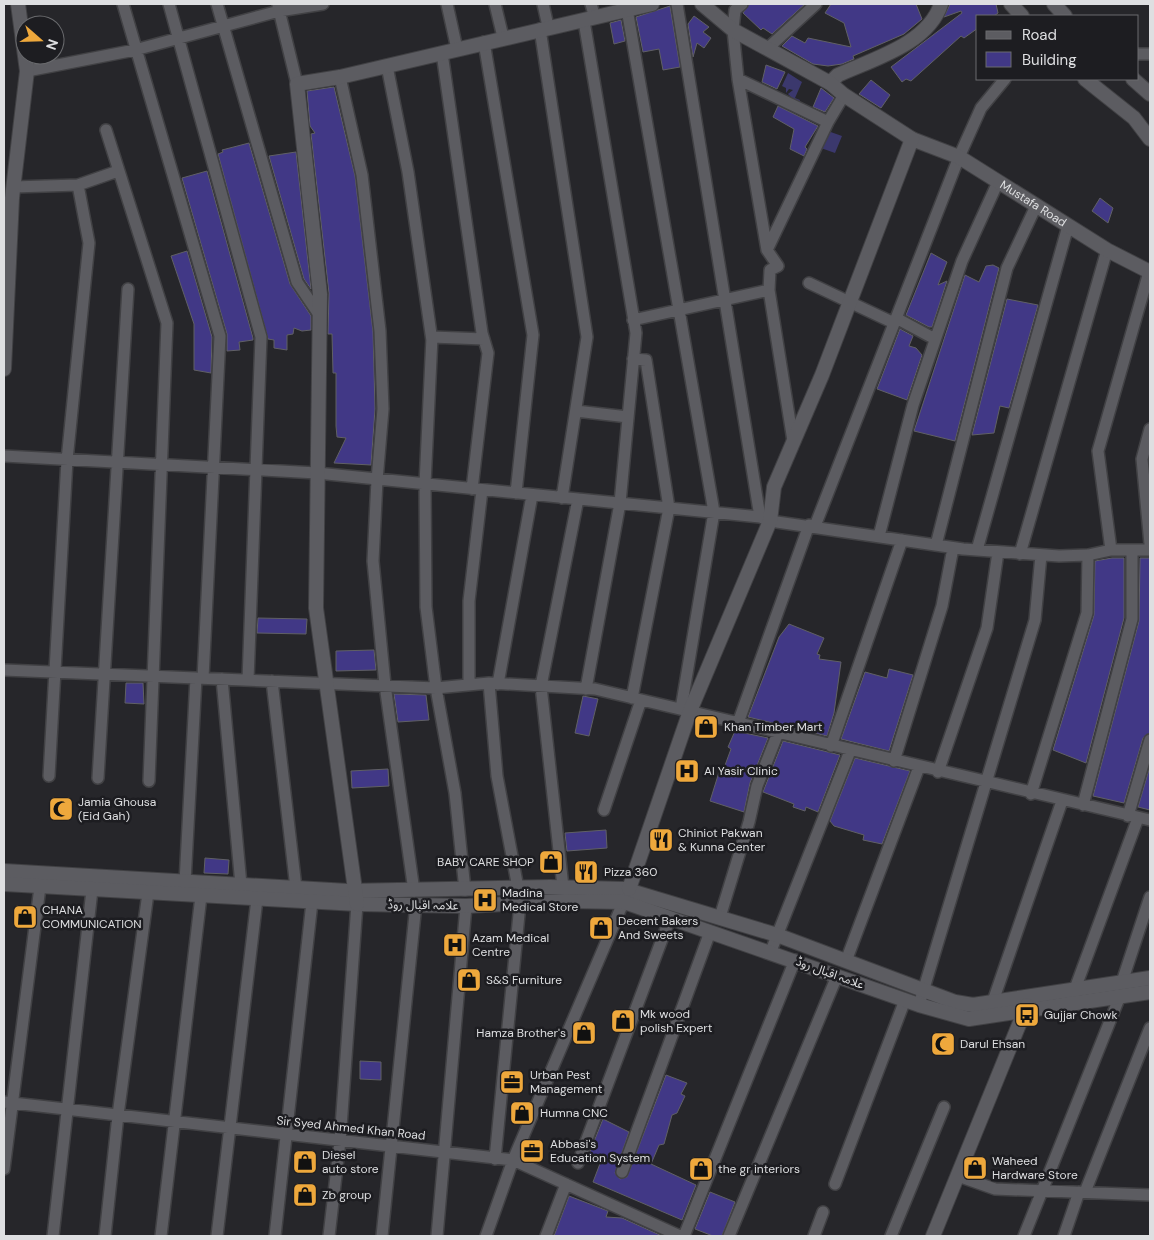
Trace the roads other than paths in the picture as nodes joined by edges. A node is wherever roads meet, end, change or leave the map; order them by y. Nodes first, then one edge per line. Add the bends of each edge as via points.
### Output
1 (18, 4) edge
2 (122, 4) edge
3 (169, 4) edge
4 (217, 4) edge
5 (324, 4) edge
6 (447, 4) edge
7 (495, 4) edge
8 (543, 4) edge
9 (591, 4) edge
10 (652, 4) edge
11 (702, 4) edge
12 (742, 4) edge
13 (816, 4) edge
14 (1011, 4) edge
15 (1054, 4) edge
16 (939, 5) edge
17 (278, 7) edge
18 (627, 9) junction
19 (1021, 15) edge
20 (1064, 15) edge
21 (590, 19) junction
22 (222, 26) junction
23 (544, 28) junction
24 (733, 30) junction
25 (178, 37) junction
26 (503, 37) junction
27 (484, 42) junction
28 (768, 48) junction
29 (457, 49) junction
30 (135, 50) junction
31 (442, 53) junction
32 (387, 66) junction
33 (27, 71) junction
34 (340, 77) junction
35 (738, 79) junction
36 (1004, 80) edge
37 (1086, 80) edge
38 (1134, 80) edge
39 (830, 83) junction
40 (296, 84) junction
41 (1150, 94) edge
42 (844, 95) junction
43 (828, 122) junction
44 (106, 130) dead end
45 (696, 131) dead end
46 (912, 139) junction
47 (1150, 139) edge
48 (958, 158) junction
49 (118, 171) junction
50 (998, 182) junction
51 (78, 185) junction
52 (10, 194) edge
53 (1036, 206) junction
54 (1068, 226) junction
55 (767, 250) junction
56 (1107, 250) junction
57 (1150, 272) edge
58 (809, 283) dead end
59 (128, 289) dead end
60 (769, 290) junction
61 (723, 300) junction
62 (849, 303) junction
63 (679, 310) junction
64 (320, 316) junction
65 (633, 320) junction
66 (895, 320) junction
67 (484, 338) junction
68 (935, 338) junction
69 (432, 341) junction
70 (633, 359) junction
71 (4, 369) edge
72 (576, 411) junction
73 (628, 417) junction
74 (1150, 429) edge
75 (793, 441) junction
76 (4, 456) edge
77 (68, 460) junction
78 (116, 462) junction
79 (163, 465) junction
80 (212, 468) junction
81 (256, 470) junction
82 (317, 474) junction
83 (377, 480) junction
84 (426, 484) junction
85 (477, 489) junction
86 (516, 493) junction
87 (532, 495) junction
88 (562, 498) junction
89 (578, 499) junction
90 (620, 504) junction
91 (669, 508) junction
92 (714, 512) junction
93 (765, 519) junction
94 (812, 526) junction
95 (878, 536) junction
96 (902, 540) junction
97 (1150, 544) edge
98 (936, 545) junction
99 (954, 548) junction
100 (977, 550) junction
101 (1111, 550) junction
102 (1150, 550) edge
103 (1132, 551) junction
104 (998, 552) junction
105 (1020, 554) junction
106 (1041, 555) junction
107 (1088, 555) junction
108 (4, 670) edge
109 (56, 672) junction
110 (104, 674) junction
111 (154, 676) junction
112 (200, 678) junction
113 (222, 679) junction
114 (248, 680) junction
115 (272, 681) junction
116 (326, 683) junction
117 (493, 683) junction
118 (385, 685) junction
119 (469, 685) junction
120 (541, 686) junction
121 (436, 688) junction
122 (586, 689) junction
123 (636, 699) junction
124 (685, 710) junction
125 (738, 723) junction
126 (778, 733) junction
127 (1150, 740) edge
128 (831, 746) junction
129 (850, 751) junction
130 (894, 761) junction
131 (919, 767) junction
132 (938, 772) junction
133 (49, 776) dead end
134 (98, 778) dead end
135 (149, 781) dead end
136 (988, 783) junction
137 (1031, 794) junction
138 (1062, 801) junction
139 (1083, 805) junction
140 (604, 810) dead end
141 (1133, 817) junction
142 (1150, 820) edge
143 (4, 871) edge
144 (185, 882) junction
145 (4, 884) edge
146 (241, 885) junction
147 (40, 887) junction
148 (564, 887) junction
149 (296, 888) junction
150 (518, 888) junction
151 (92, 890) junction
152 (465, 890) junction
153 (148, 893) junction
154 (201, 896) junction
155 (626, 896) junction
156 (357, 897) junction
157 (1150, 897) edge
158 (415, 898) junction
159 (257, 899) junction
160 (312, 902) junction
161 (520, 904) junction
162 (466, 906) junction
163 (720, 916) junction
164 (670, 918) junction
165 (710, 932) junction
166 (777, 934) junction
167 (771, 952) junction
168 (795, 960) junction
169 (846, 961) junction
170 (837, 976) junction
171 (1150, 978) edge
172 (923, 989) junction
173 (1121, 989) junction
174 (1073, 990) junction
175 (1150, 992) edge
176 (1029, 996) junction
177 (905, 1000) junction
178 (993, 1002) junction
179 (920, 1005) junction
180 (1070, 1005) junction
181 (1025, 1011) junction
182 (988, 1016) junction
183 (1150, 1028) edge
184 (7, 1103) edge
185 (944, 1107) dead end
186 (68, 1110) junction
187 (118, 1115) junction
188 (175, 1122) junction
189 (230, 1128) junction
190 (287, 1134) junction
191 (340, 1140) junction
192 (392, 1146) junction
193 (445, 1152) junction
194 (495, 1159) junction
195 (513, 1160) junction
196 (578, 1163) dead end
197 (4, 1169) edge
198 (622, 1172) dead end
199 (958, 1176) junction
200 (566, 1184) junction
201 (835, 1184) dead end
202 (1042, 1191) junction
203 (1082, 1192) junction
204 (1150, 1195) edge
205 (823, 1212) dead end
206 (53, 1236) edge
207 (105, 1236) edge
208 (162, 1236) edge
209 (217, 1236) edge
210 (275, 1236) edge
211 (329, 1236) edge
212 (382, 1236) edge
213 (437, 1236) edge
214 (486, 1236) edge
215 (546, 1236) edge
216 (682, 1236) edge
217 (729, 1236) edge
218 (814, 1236) edge
219 (891, 1236) edge
220 (933, 1236) edge
221 (1024, 1236) edge
222 (1064, 1236) edge

1 - 33 street
2 - 30 street
3 - 25 street
4 - 22 street
5 - 17 street
6 - 29 street
7 - 26 street
8 - 23 street
9 - 21 street
10 - 18 street
11 - 24 street, Mustafa Road
12 - 24 street via 735,10
13 - 28 street
14 - 19 street
15 - 20 street
16 - 39 street via 931,24 914,40 838,75
17 - 22 street
17 - 40 street
18 - 21 street
18 - 63 street
21 - 23 street
21 - 65 street
22 - 25 street
22 - 64 street via 297,282
23 - 26 street
23 - 72 street via 586,337
24 - 28 street, Mustafa Road
24 - 35 street
25 - 30 street
25 - 81 street via 260,337
26 - 27 street
27 - 29 street
27 - 86 street via 533,335
28 - 39 street, Mustafa Road
29 - 31 street
30 - 33 street
30 - 80 street via 220,336
31 - 32 street
31 - 67 street
32 - 34 street
32 - 69 street via 408,172
33 - 52 street
34 - 40 street
34 - 83 street via 362,175 380,331 383,409
35 - 43 street
35 - 55 street
36 - 48 street via 981,108
37 - 47 street via 1134,118
38 - 41 street
39 - 42 street, Mustafa Road
40 - 64 street
42 - 43 street
42 - 46 street, Mustafa Road
43 - 55 street
44 - 49 street
45 - 61 street via 677,4
46 - 48 street, Mustafa Road
46 - 62 street
48 - 50 street, Mustafa Road
48 - 66 street
49 - 51 street
49 - 79 street via 167,323
50 - 53 street, Mustafa Road
50 - 68 street via 962,261
51 - 52 street
51 - 77 street via 89,243
52 - 71 street
53 - 54 street, Mustafa Road
53 - 98 street via 1007,268
54 - 56 street, Mustafa Road
54 - 100 street
55 - 60 street via 778,266 770,270
56 - 57 street, Mustafa Road
56 - 105 street
57 - 101 street via 1098,451
58 - 62 street
59 - 78 street
60 - 61 street
60 - 75 street
61 - 63 street
61 - 93 street
62 - 66 street
62 - 75 street
63 - 65 street
63 - 92 street
64 - 82 street
65 - 70 street via 636,334
66 - 68 street
66 - 94 street
67 - 69 street via 432,337
67 - 85 street via 488,353
68 - 95 street via 913,405
69 - 84 street
70 - 73 street
70 - 91 street via 646,360
72 - 73 street
72 - 88 street
73 - 90 street
74 - 97 street via 1142,460
75 - 93 street
76 - 77 street
77 - 78 street
77 - 109 street
78 - 79 street
78 - 110 street
79 - 80 street
79 - 111 street
80 - 81 street
80 - 112 street
81 - 82 street
81 - 114 street
82 - 83 street
82 - 116 street via 316,608
83 - 84 street
83 - 118 street via 373,560
84 - 85 street
84 - 121 street via 426,606
85 - 86 street
85 - 119 street via 469,601
86 - 87 street
87 - 88 street
87 - 117 street
88 - 89 street
89 - 90 street
89 - 120 street
90 - 91 street
90 - 122 street
91 - 92 street
91 - 123 street
92 - 93 street
92 - 124 street
93 - 94 street
93 - 124 street
94 - 95 street
94 - 125 street
95 - 96 street
96 - 98 street
96 - 128 street
98 - 99 street
99 - 100 street
99 - 130 street via 942,606
100 - 104 street
101 - 103 street
101 - 107 street
102 - 103 street
103 - 139 street via 1132,619
104 - 105 street
104 - 132 street via 987,628
105 - 106 street
106 - 107 street
106 - 136 street via 1035,620
107 - 137 street via 1087,613
108 - 109 street
109 - 110 street
109 - 133 street
110 - 111 street
110 - 134 street
111 - 112 street
111 - 135 street
112 - 113 street
112 - 144 street
113 - 114 street
113 - 146 street
114 - 115 street
115 - 116 street
115 - 149 street
116 - 118 street
116 - 156 street
117 - 119 street
117 - 120 street
117 - 150 street via 497,776
118 - 121 street
118 - 158 street
119 - 121 street
120 - 122 street
120 - 148 street
121 - 152 street via 454,793
122 - 123 street
123 - 124 street
123 - 140 street
124 - 125 street
124 - 155 street
125 - 126 street
126 - 128 street
126 - 163 street via 757,786
127 - 141 street
128 - 129 street
129 - 130 street
129 - 166 street
130 - 131 street
131 - 132 street
131 - 169 street
132 - 136 street
136 - 137 street
136 - 172 street
137 - 138 street
138 - 139 street
138 - 178 street
139 - 141 street
141 - 142 street
141 - 174 street
143 - 144 street, علامہ اقبال روڈ
144 - 146 street, علامہ اقبال روڈ
145 - 147 street, علامہ اقبال روڈ
146 - 149 street, علامہ اقبال روڈ
147 - 151 street, علامہ اقبال روڈ
147 - 184 street
148 - 150 street, علامہ اقبال روڈ
148 - 155 street, علامہ اقبال روڈ
149 - 156 street, علامہ اقبال روڈ
150 - 152 street, علامہ اقبال روڈ
151 - 153 street, علامہ اقبال روڈ
151 - 186 street
152 - 158 street, علامہ اقبال روڈ
153 - 154 street, علامہ اقبال روڈ
153 - 187 street
154 - 159 street, علامہ اقبال روڈ
154 - 188 street
155 - 161 street, علامہ اقبال روڈ
155 - 163 street, علامہ اقبال روڈ
155 - 164 street, علامہ اقبال روڈ
155 - 195 street
156 - 158 street, علامہ اقبال روڈ
156 - 160 street, علامہ اقبال روڈ
156 - 191 street
157 - 173 street
158 - 162 street, علامہ اقبال روڈ
158 - 192 street
159 - 160 street, علامہ اقبال روڈ
159 - 189 street
160 - 190 street
161 - 162 street, علامہ اقبال روڈ
161 - 194 street
162 - 193 street
163 - 166 street, علامہ اقبال روڈ
164 - 165 street, علامہ اقبال روڈ
164 - 196 street
165 - 167 street, علامہ اقبال روڈ
165 - 198 street
166 - 167 street
166 - 169 street, علامہ اقبال روڈ
167 - 168 street, علامہ اقبال روڈ
168 - 170 street, علامہ اقبال روڈ
168 - 216 street
169 - 172 street, علامہ اقبال روڈ
170 - 177 street, علامہ اقبال روڈ
170 - 217 street
171 - 173 street, علامہ اقبال روڈ
172 - 178 street, علامہ اقبال روڈ via 965,1004
172 - 179 street
173 - 174 street, علامہ اقبال روڈ
173 - 175 street, علامہ اقبال روڈ
173 - 180 street, علامہ اقبال روڈ
173 - 202 street
174 - 176 street, علامہ اقبال روڈ
174 - 180 street
176 - 178 street, علامہ اقبال روڈ
176 - 181 street
177 - 179 street, علامہ اقبال روڈ
177 - 201 street
178 - 182 street
179 - 182 street, علامہ اقبال روڈ via 970,1019
180 - 181 street, علامہ اقبال روڈ
181 - 182 street, علامہ اقبال روڈ
181 - 199 street
183 - 203 street
184 - 186 street, Sir Syed Ahmed Khan Road
184 - 197 street
185 - 219 street
186 - 187 street, Sir Syed Ahmed Khan Road
186 - 206 street
187 - 188 street, Sir Syed Ahmed Khan Road
187 - 207 street
188 - 189 street, Sir Syed Ahmed Khan Road
188 - 208 street
189 - 190 street, Sir Syed Ahmed Khan Road
189 - 209 street
190 - 191 street, Sir Syed Ahmed Khan Road
190 - 210 street
191 - 192 street, Sir Syed Ahmed Khan Road
191 - 211 street
192 - 193 street, Sir Syed Ahmed Khan Road
192 - 212 street
193 - 194 street, Sir Syed Ahmed Khan Road
193 - 213 street
194 - 195 street, Sir Syed Ahmed Khan Road
195 - 200 street, Sir Syed Ahmed Khan Road
195 - 214 street
199 - 202 street via 995,1189
199 - 220 street
200 - 215 street
200 - 216 street, Sir Syed Ahmed Khan Road
202 - 203 street
202 - 221 street
203 - 204 street
203 - 222 street
205 - 218 street

